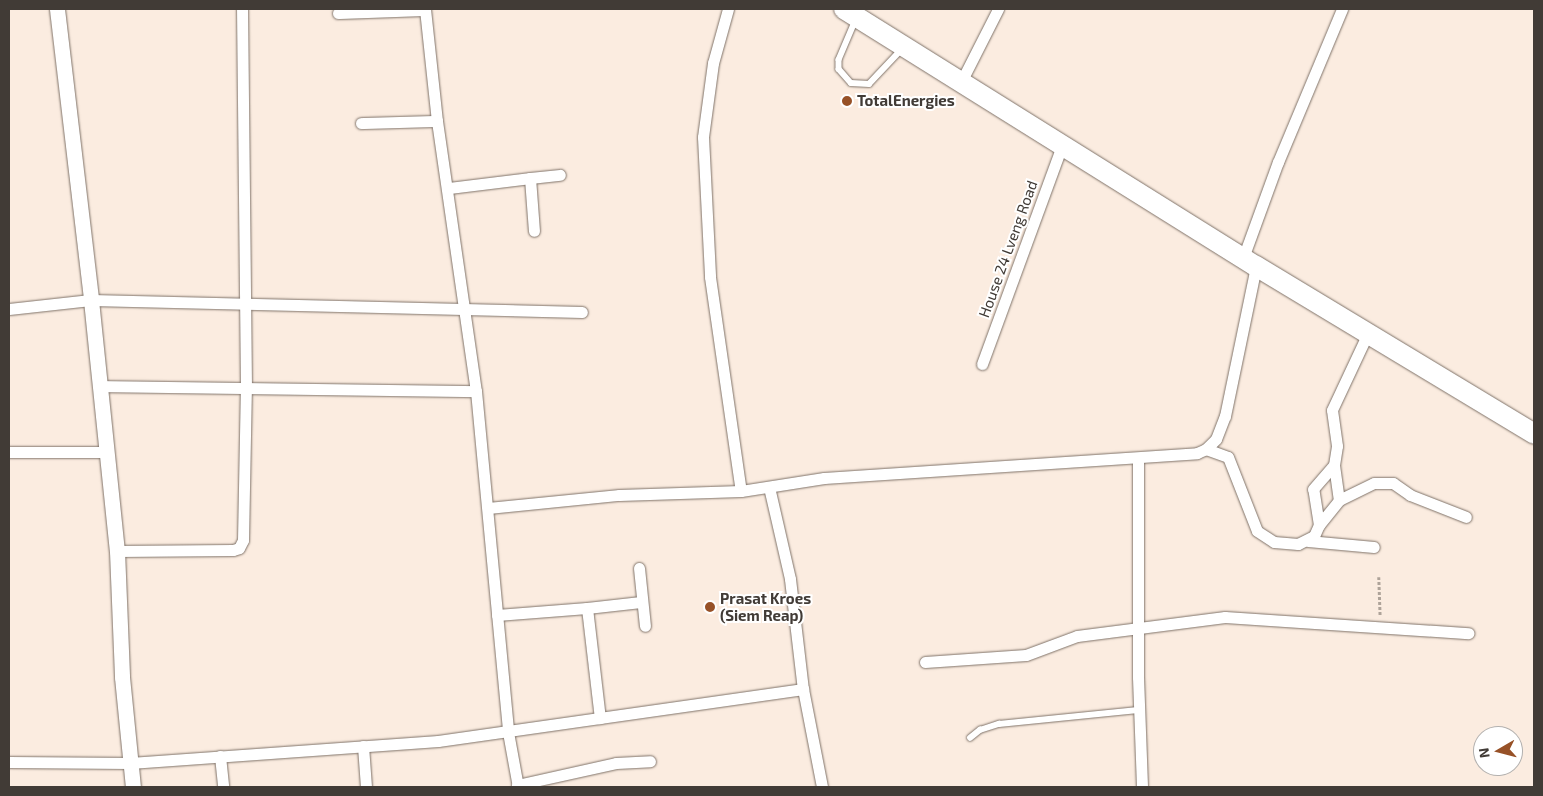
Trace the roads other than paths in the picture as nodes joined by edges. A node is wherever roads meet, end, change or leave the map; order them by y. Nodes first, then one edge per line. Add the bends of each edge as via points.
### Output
1 (57, 9) edge
2 (242, 9) edge
3 (728, 9) edge
4 (998, 9) edge
5 (1342, 9) edge
6 (425, 10) edge
7 (338, 13) dead end
8 (851, 13) edge
9 (906, 46) junction
10 (961, 82) junction
11 (436, 121) junction
12 (361, 123) dead end
13 (1062, 145) junction
14 (560, 175) dead end
15 (530, 178) junction
16 (448, 188) junction
17 (534, 231) dead end
18 (1250, 262) junction
19 (91, 300) junction
20 (242, 302) junction
21 (9, 309) edge
22 (466, 311) junction
23 (582, 312) dead end
24 (1368, 334) junction
25 (982, 364) dead end
26 (100, 386) junction
27 (246, 388) junction
28 (476, 391) junction
29 (1534, 434) edge
30 (1206, 449) junction
31 (9, 452) edge
32 (105, 452) junction
33 (1138, 459) junction
34 (1334, 465) junction
35 (769, 487) junction
36 (742, 492) junction
37 (1339, 500) junction
38 (488, 508) junction
39 (1466, 518) dead end
40 (1319, 525) junction
41 (1308, 541) junction
42 (1374, 547) dead end
43 (117, 551) junction
44 (639, 568) dead end
45 (641, 602) junction
46 (587, 608) junction
47 (497, 615) junction
48 (645, 626) dead end
49 (1139, 627) junction
50 (1468, 633) dead end
51 (925, 662) dead end
52 (803, 689) junction
53 (1140, 710) junction
54 (600, 718) junction
55 (508, 732) junction
56 (970, 738) dead end
57 (362, 746) junction
58 (220, 756) junction
59 (650, 761) dead end
60 (9, 762) edge
61 (130, 763) junction
62 (517, 786) edge
63 (132, 787) edge
64 (223, 787) edge
65 (366, 787) edge
66 (822, 787) edge
67 (1142, 787) edge

1 - 19 street
2 - 20 street
3 - 36 street via 713,64 703,137 710,277
4 - 10 street
5 - 18 street via 1278,162
6 - 7 street
6 - 11 street
8 - 9 highway
8 - 9 lane via 839,60 840,69 851,83 869,84
9 - 10 highway
10 - 13 highway
11 - 12 street
11 - 16 street
13 - 18 highway
13 - 25 street, House 24 Lveng Road
14 - 15 street
15 - 16 street
15 - 17 street
16 - 22 street
18 - 24 highway
18 - 30 street via 1225,416 1216,439
19 - 20 street
19 - 21 street
19 - 26 street
20 - 22 street
20 - 27 street
22 - 23 street
22 - 28 street
24 - 29 highway
24 - 34 street via 1332,410 1337,446
26 - 27 street
26 - 32 street
27 - 28 street
27 - 43 street via 245,527 239,548
28 - 38 street
30 - 33 street
30 - 41 street via 1228,457 1257,531 1274,542 1298,544
31 - 32 street
32 - 43 street
33 - 35 street via 824,478
33 - 49 street
34 - 37 street
34 - 40 street via 1313,489
35 - 36 street
35 - 52 street via 790,579
36 - 38 street via 619,495
37 - 39 street via 1374,483 1393,482 1410,495
37 - 40 street
38 - 47 street
40 - 41 street
41 - 42 street
43 - 61 street
44 - 45 street
45 - 46 street
45 - 48 street
46 - 47 street
46 - 54 street
47 - 55 street
49 - 50 street via 1225,617
49 - 51 street via 1077,636 1026,655
49 - 53 street
52 - 54 street
52 - 66 street
53 - 56 lane via 999,724 980,730
53 - 67 street
54 - 55 street
55 - 57 street
55 - 62 street
57 - 58 street
57 - 65 street
58 - 61 street
58 - 64 street
59 - 62 street via 616,763
60 - 61 street
61 - 63 street

